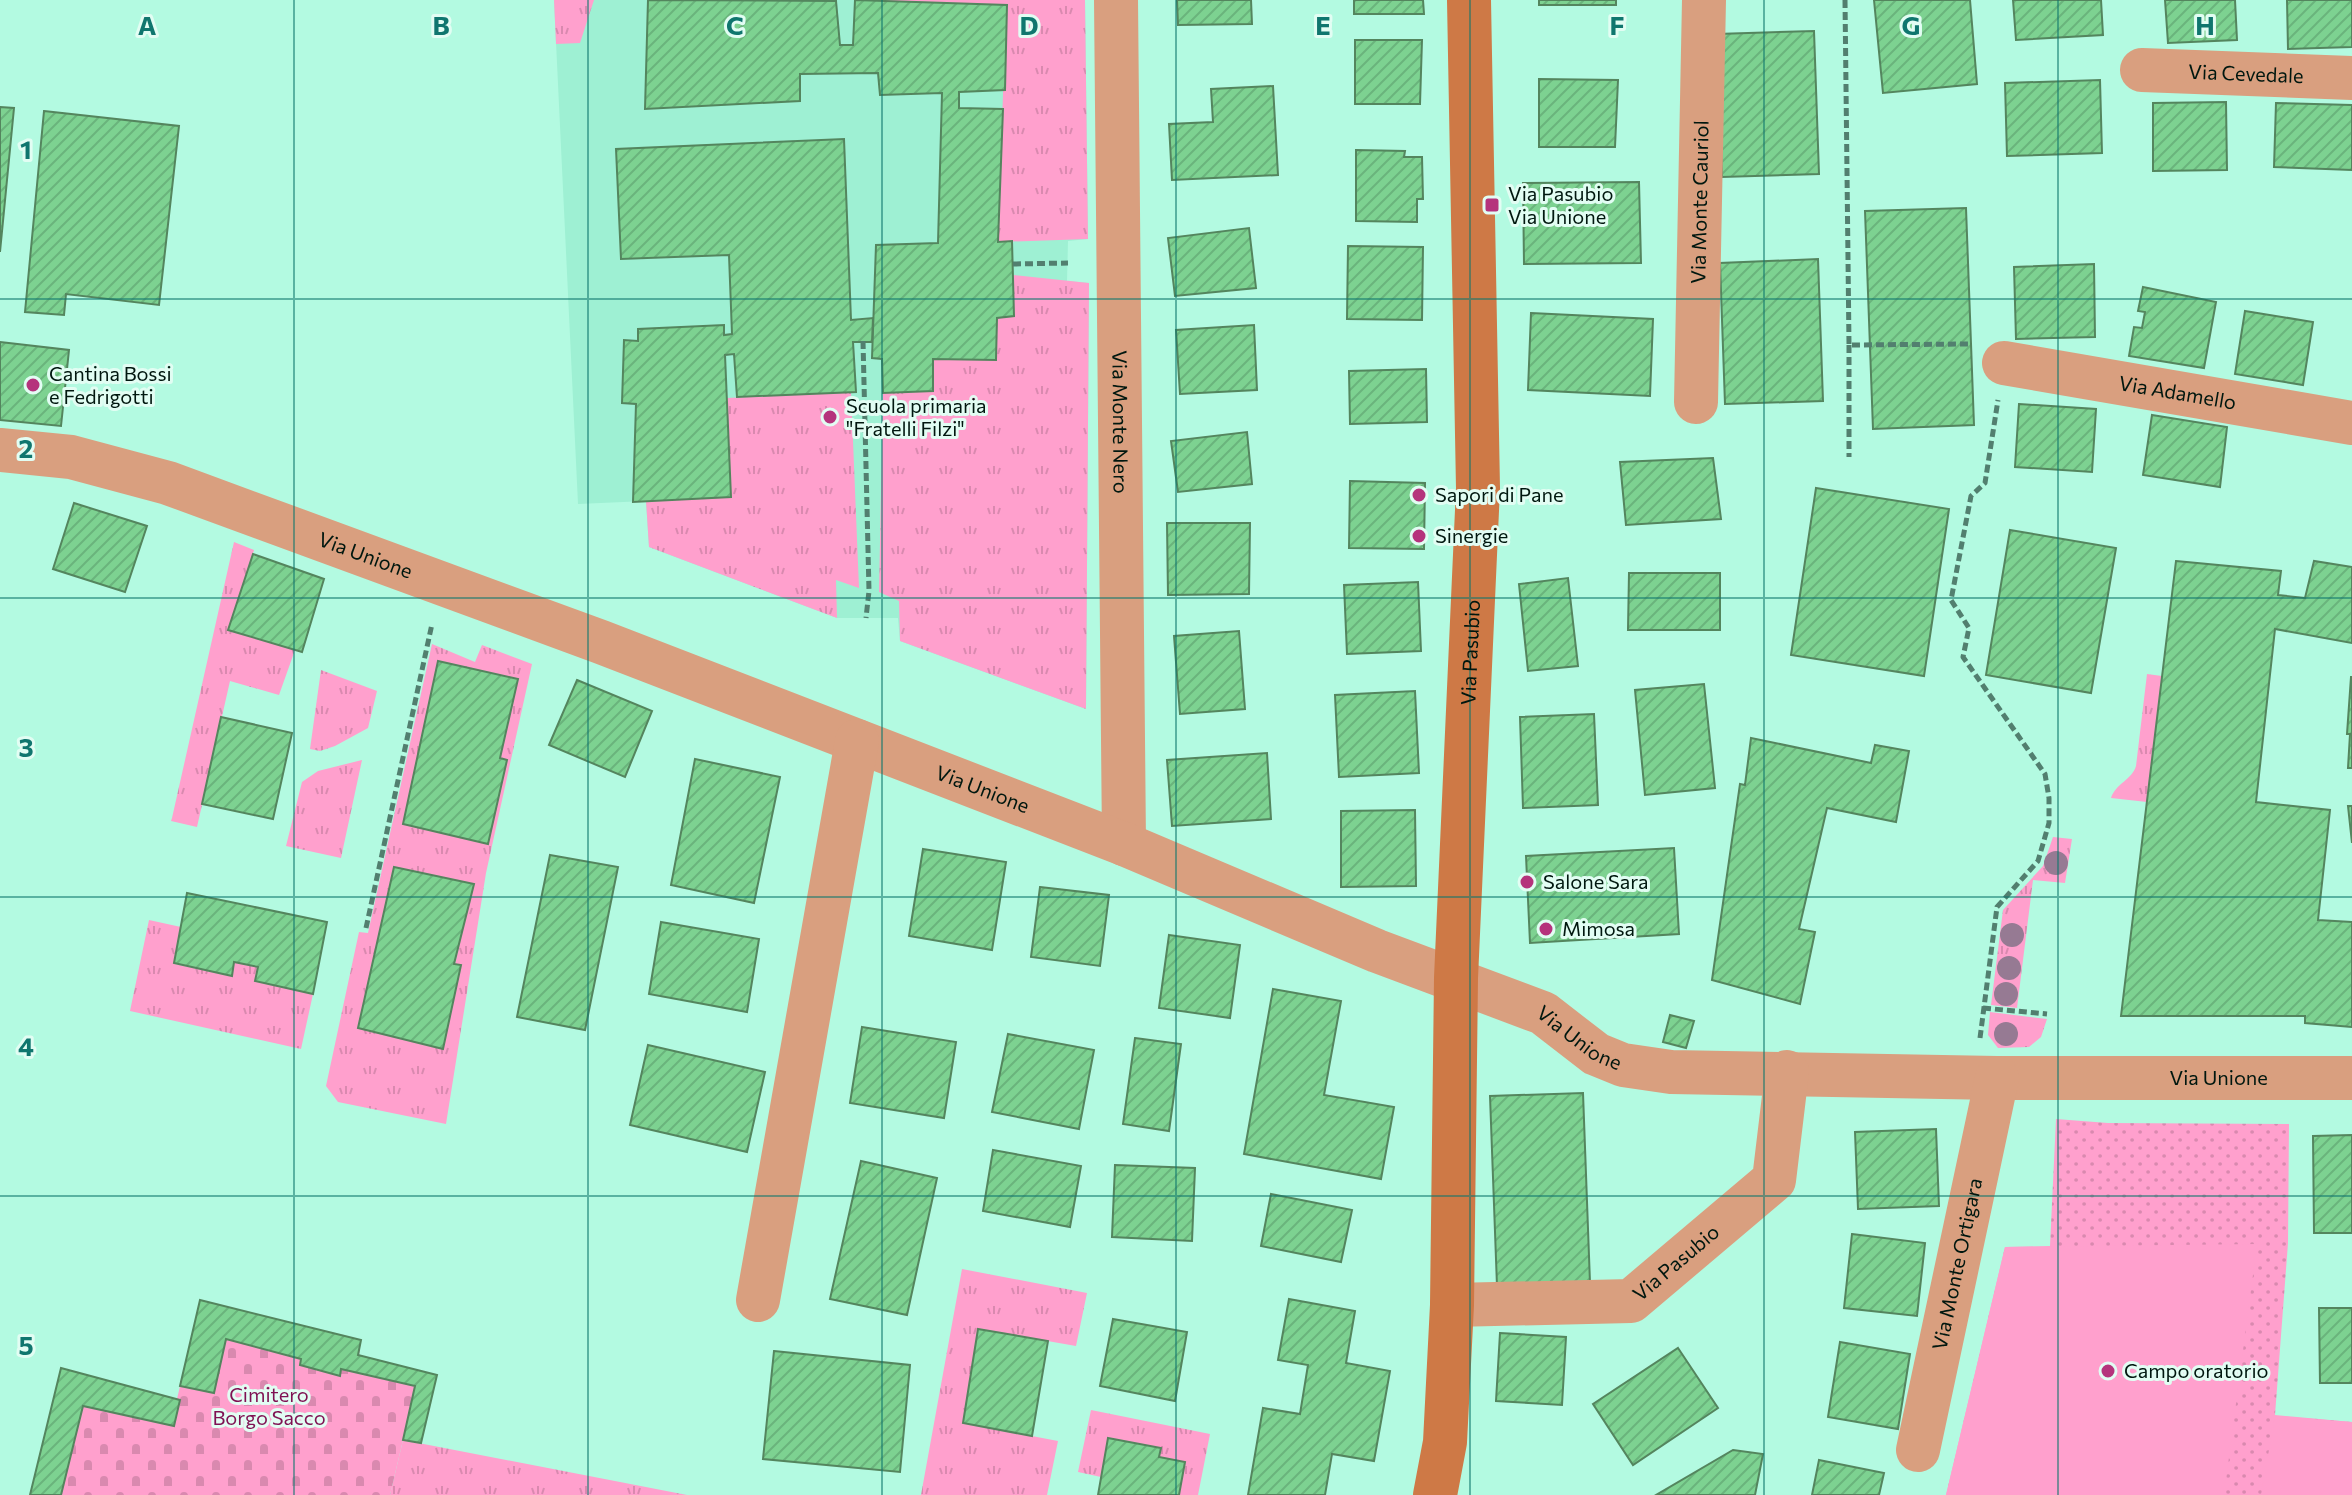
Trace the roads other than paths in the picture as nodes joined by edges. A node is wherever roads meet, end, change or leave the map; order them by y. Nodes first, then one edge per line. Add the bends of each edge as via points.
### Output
1 (1116, 0) edge
2 (1469, 0) edge
3 (1704, 0) edge
4 (2142, 70) dead end
5 (2352, 78) edge
6 (2004, 363) road end
7 (1696, 402) dead end
8 (2352, 423) edge
9 (0, 450) edge
10 (857, 741) junction
11 (1124, 844) junction
12 (1456, 978) junction
13 (1988, 1065) junction
14 (1787, 1072) junction
15 (2352, 1078) edge
16 (758, 1300) dead end
17 (1452, 1305) junction
18 (1918, 1450) dead end
19 (1435, 1495) edge

1 - 11 street, Via Monte Nero
2 - 12 street, Via Pasubio via 1478,488
3 - 7 street, Via Monte Cauriol
4 - 5 street, Via Cevedale
6 - 8 street, Via Adamello
9 - 10 street, Via Unione via 71,457 168,483
10 - 11 street, Via Unione
10 - 16 street
11 - 12 street, Via Unione via 1377,951
12 - 14 street, Via Unione via 1543,1013 1596,1054 1623,1065 1671,1072
12 - 17 street, Via Pasubio
13 - 14 street, Via Unione
13 - 15 street, Via Unione
13 - 18 street, Via Monte Ortigara
14 - 17 street, Via Pasubio via 1774,1180 1631,1301
17 - 19 street, Via Pasubio via 1445,1442

